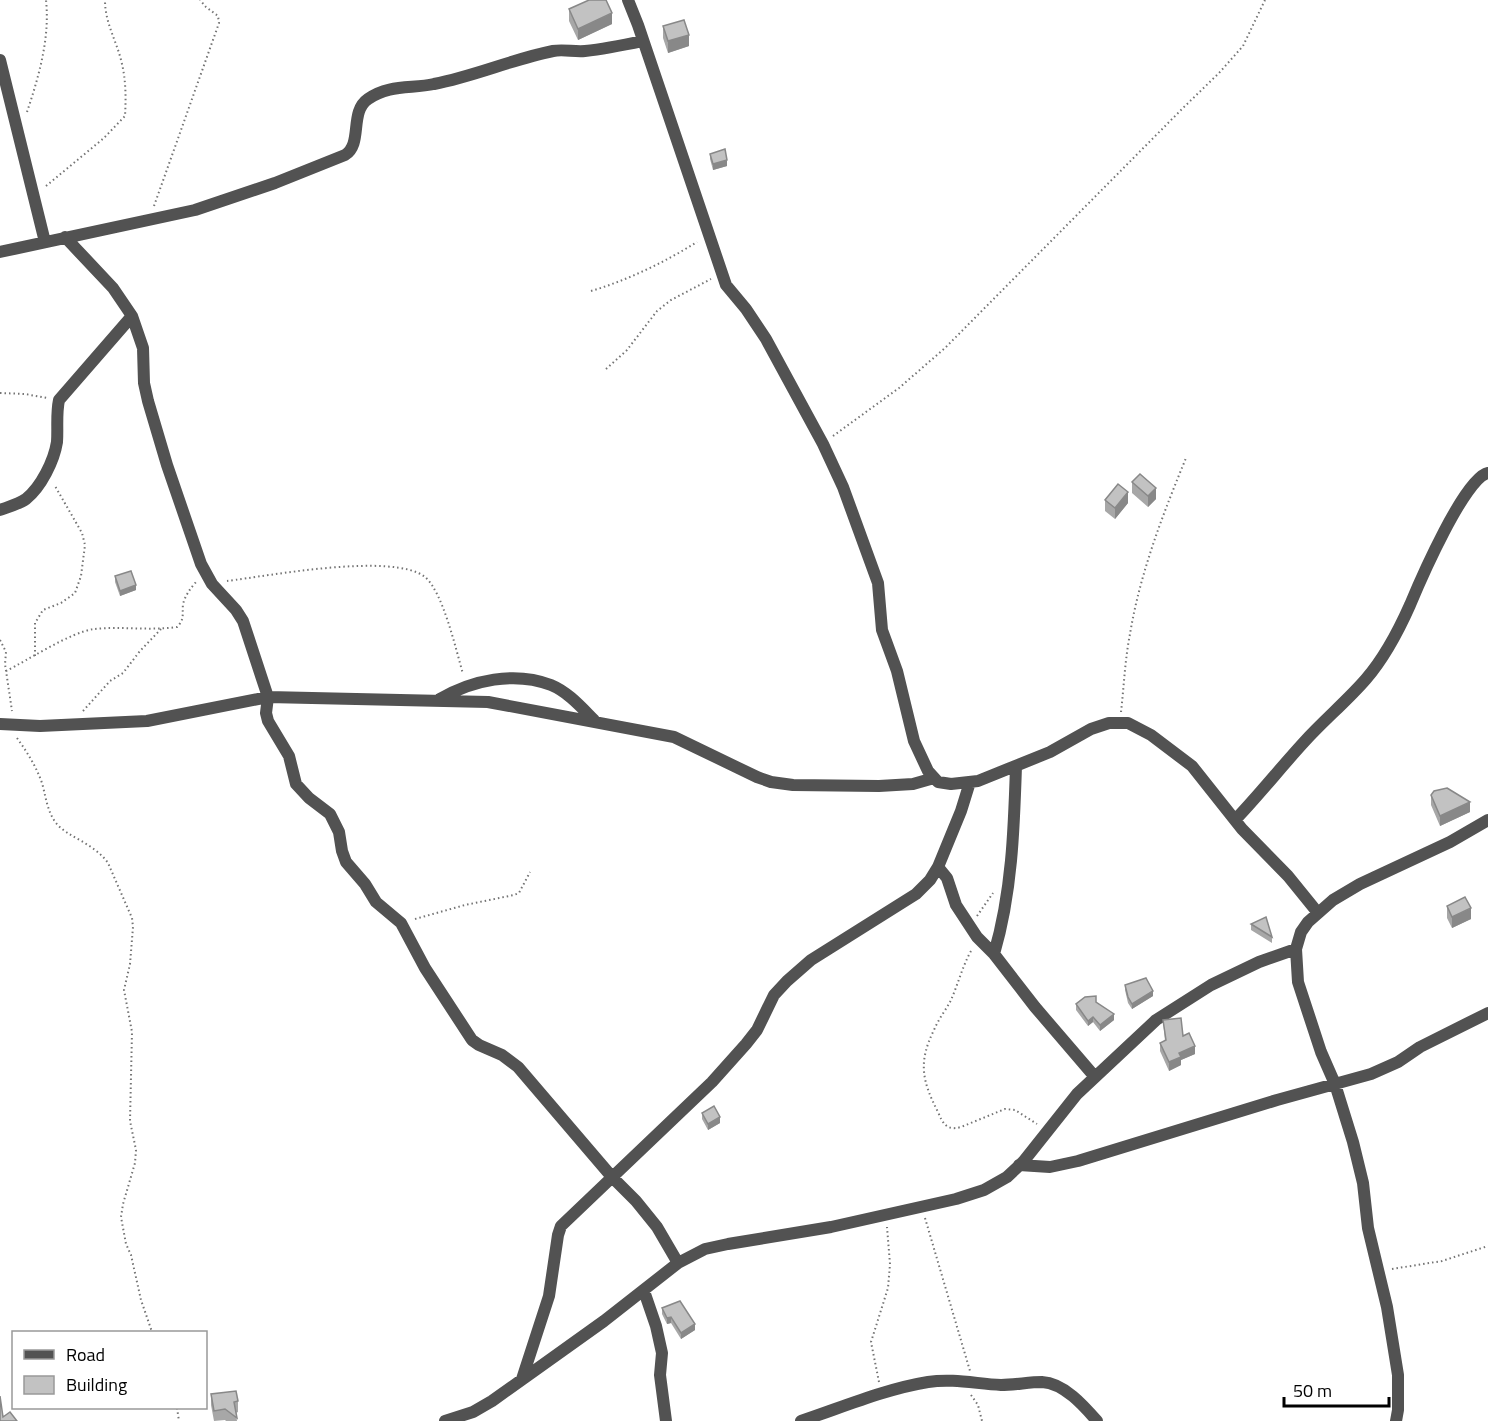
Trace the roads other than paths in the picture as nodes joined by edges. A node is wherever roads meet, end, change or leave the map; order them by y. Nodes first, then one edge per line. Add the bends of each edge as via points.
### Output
1 (628, 0) edge
2 (643, 41) junction
3 (0, 60) edge
4 (65, 237) junction
5 (45, 242) junction
6 (0, 253) edge
7 (132, 316) junction
8 (1488, 473) edge
9 (0, 510) edge
10 (268, 697) junction
11 (439, 699) junction
12 (594, 721) junction
13 (7, 725) edge
14 (1016, 766) junction
15 (934, 778) junction
16 (970, 782) junction
17 (1235, 820) junction
18 (1488, 820) edge
19 (938, 867) junction
20 (1318, 914) junction
21 (1296, 949) junction
22 (994, 954) junction
23 (1488, 1014) edge
24 (1095, 1077) junction
25 (1335, 1084) junction
26 (1019, 1166) junction
27 (612, 1177) junction
28 (678, 1263) junction
29 (644, 1291) junction
30 (521, 1380) junction
31 (475, 1416) edge
32 (445, 1421) edge
33 (666, 1421) edge
34 (801, 1421) edge
35 (1097, 1421) edge
36 (1396, 1421) edge

1 - 2 street
2 - 4 street via 587,51 555,50 432,85 402,86 374,95 358,113 352,148 345,155 195,210
2 - 15 street via 726,285 766,339 843,487 878,583 882,630 897,671 914,741
3 - 5 street
4 - 5 street
4 - 7 street via 113,288
5 - 6 street
7 - 9 street via 59,400 57,442 52,460 35,489 25,499
7 - 10 street via 143,348 148,401 204,572 243,621
8 - 17 street via 1477,479 1438,541 1393,643 1365,680
10 - 11 street
10 - 13 street via 147,721
10 - 27 street via 268,722 289,756 296,784 330,814 346,862 376,902 401,924 472,1040 518,1067
11 - 12 street via 488,702
11 - 12 street via 487,680 524,679 552,685
12 - 15 street via 674,737 771,782 879,786
14 - 16 street
14 - 17 street via 1091,729 1109,723 1128,723 1192,766
14 - 22 street via 1008,896
15 - 16 street via 951,784
16 - 19 street
17 - 20 street
18 - 20 street via 1360,884
19 - 22 street via 947,878 956,905 977,937
19 - 27 street via 916,894 811,960 787,981 774,995 746,1044 712,1082
20 - 21 street via 1301,932
21 - 24 street via 1259,962 1184,1002 1156,1020
21 - 25 street via 1298,982
22 - 24 street
23 - 25 street via 1398,1062
24 - 26 street
25 - 26 street via 1078,1161 1050,1167
25 - 36 street via 1363,1183 1368,1228 1387,1307 1398,1375
26 - 28 street via 984,1190 819,1230 705,1249
27 - 28 street via 657,1227
27 - 30 street via 561,1226 549,1296
28 - 29 street
29 - 30 street
29 - 33 street via 662,1353 660,1375
30 - 31 street
31 - 32 street
34 - 35 street via 881,1393 929,1382 967,1381 1049,1383 1081,1403

